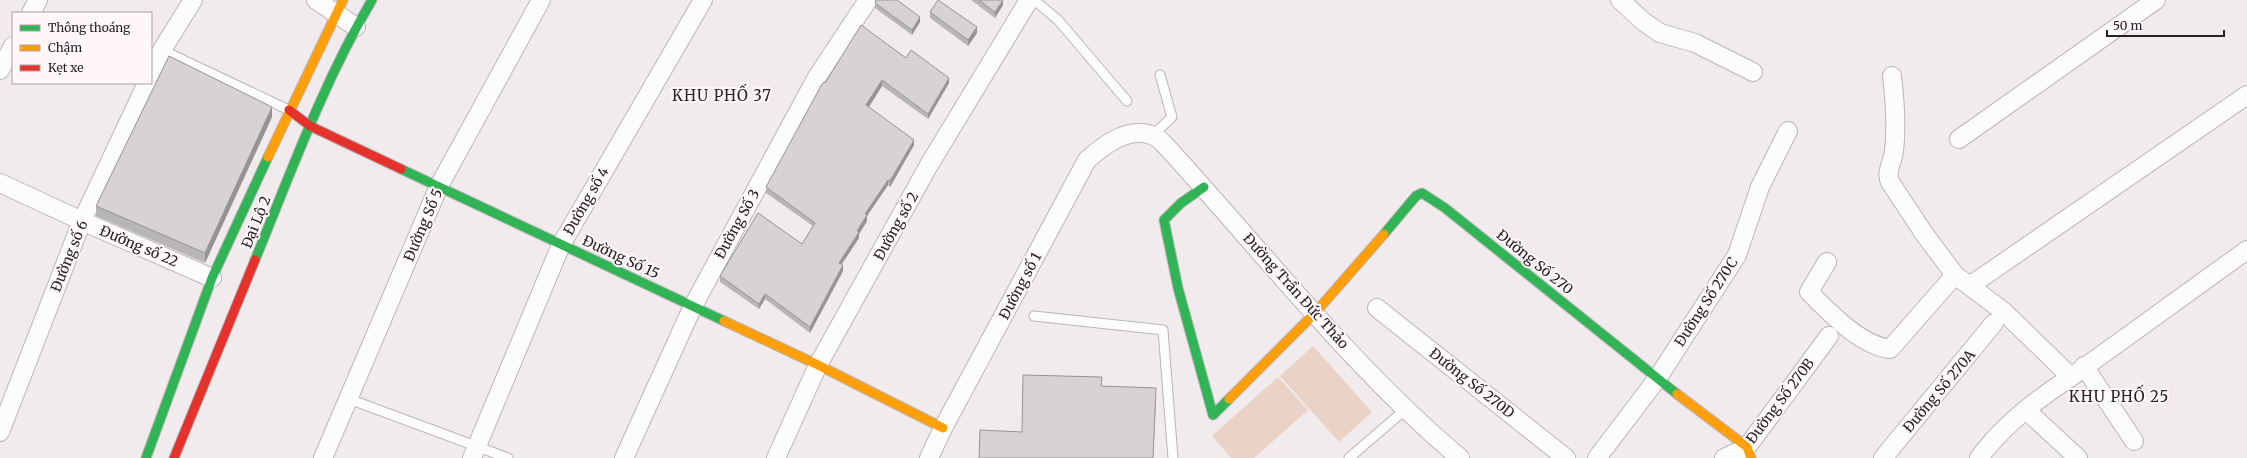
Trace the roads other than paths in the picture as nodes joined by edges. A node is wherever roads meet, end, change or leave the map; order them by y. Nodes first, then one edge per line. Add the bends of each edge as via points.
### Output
1 (38, 0) edge
2 (193, 0) edge
3 (316, 0) edge
4 (372, 0) edge
5 (541, 0) edge
6 (703, 0) edge
7 (868, 0) edge
8 (1029, 0) edge
9 (1034, 0) edge
10 (1620, 0) edge
11 (2156, 0) edge
12 (339, 7) edge
13 (32, 12) edge
14 (356, 28) junction
15 (12, 48) edge
16 (162, 50) junction
17 (0, 70) edge
18 (152, 71) edge
19 (1753, 72) dead end
20 (1160, 74) dead end
21 (1892, 76) dead end
22 (146, 84) edge
23 (2247, 94) edge
24 (1126, 101) dead end
25 (289, 110) junction
26 (310, 126) junction
27 (1788, 131) dead end
28 (1153, 135) junction
29 (1959, 139) dead end
30 (0, 182) edge
31 (439, 186) junction
32 (1204, 187) junction
33 (82, 221) junction
34 (561, 245) junction
35 (2247, 250) edge
36 (1826, 262) dead end
37 (1955, 275) junction
38 (212, 278) junction
39 (1971, 285) junction
40 (693, 306) junction
41 (1377, 308) dead end
42 (1315, 313) junction
43 (1034, 316) dead end
44 (1994, 323) dead end
45 (1829, 336) dead end
46 (818, 365) junction
47 (2078, 372) junction
48 (1657, 379) junction
49 (349, 399) junction
50 (1406, 409) junction
51 (2026, 410) junction
52 (943, 428) junction
53 (0, 432) edge
54 (2134, 441) dead end
55 (475, 452) edge
56 (1749, 452) edge
57 (146, 458) edge
58 (174, 458) edge
59 (323, 458) edge
60 (508, 458) edge
61 (624, 458) edge
62 (776, 458) edge
63 (929, 458) edge
64 (1173, 458) edge
65 (1349, 458) edge
66 (1460, 458) edge
67 (1566, 458) edge
68 (1597, 458) edge
69 (1724, 458) edge
70 (1883, 458) edge
71 (1979, 458) edge
72 (2078, 458) edge

1 - 13 street
2 - 16 street
3 - 12 street
4 - 14 street, Đại Lộ 2
5 - 31 street, Đường Số 5
6 - 34 street, Đường số 4
7 - 40 street, Đường Số 3 via 817,77
8 - 46 street, Đường số 2 via 930,165
9 - 24 lane via 1058,20
10 - 19 street via 1660,33 1695,43
11 - 29 street
12 - 14 street
12 - 25 street, Đại Lộ 2
14 - 26 street, Đại Lộ 2
15 - 17 street
16 - 18 street
16 - 25 lane
20 - 28 lane via 1172,117
21 - 37 street via 1896,134 1888,178
22 - 33 street, Đường số 6
23 - 39 street
25 - 26 street, Đường Số 15
25 - 38 street, Đại Lộ 2
26 - 31 street, Đường Số 15
26 - 58 street, Đại Lộ 2
27 - 48 street, Đường Số 270C via 1760,187 1737,255
28 - 32 street, Đường Trần Đức Thảo
28 - 52 street, Đường số 1 via 1131,134 1107,142 1088,160
30 - 33 street, Đường số 22
31 - 34 street, Đường Số 15
31 - 49 street, Đường Số 5
32 - 42 street, Đường Trần Đức Thảo
32 - 42 street via 1181,203 1164,220 1178,288 1213,416
33 - 38 street, Đường số 22
33 - 53 street, Đường số 6
34 - 40 street, Đường Số 15
34 - 55 street, Đường số 4
35 - 47 street
36 - 37 street via 1809,292 1838,320 1876,347 1890,349
37 - 39 street
38 - 57 street, Đại Lộ 2
39 - 47 street
40 - 46 street, Đường Số 15
40 - 61 street, Đường Số 3
41 - 67 street, Đường Số 270D
42 - 48 street, Đường Số 270 via 1416,196 1422,193 1445,208
42 - 50 street, Đường Trần Đức Thảo
43 - 64 lane via 1163,330
44 - 70 street, Đường Số 270A
45 - 56 street, Đường Số 270B
46 - 52 street, Đường Số 15
46 - 62 street, Đường số 2
47 - 51 street via 2042,395
47 - 54 street
48 - 56 street, Đường Số 270
48 - 68 street, Đường Số 270C
49 - 55 lane
49 - 59 street, Đường Số 5
50 - 65 lane
50 - 66 street, Đường Trần Đức Thảo
51 - 71 street
51 - 72 street
52 - 63 street, Đường số 1
55 - 60 lane
56 - 69 street, Đường Số 270B

